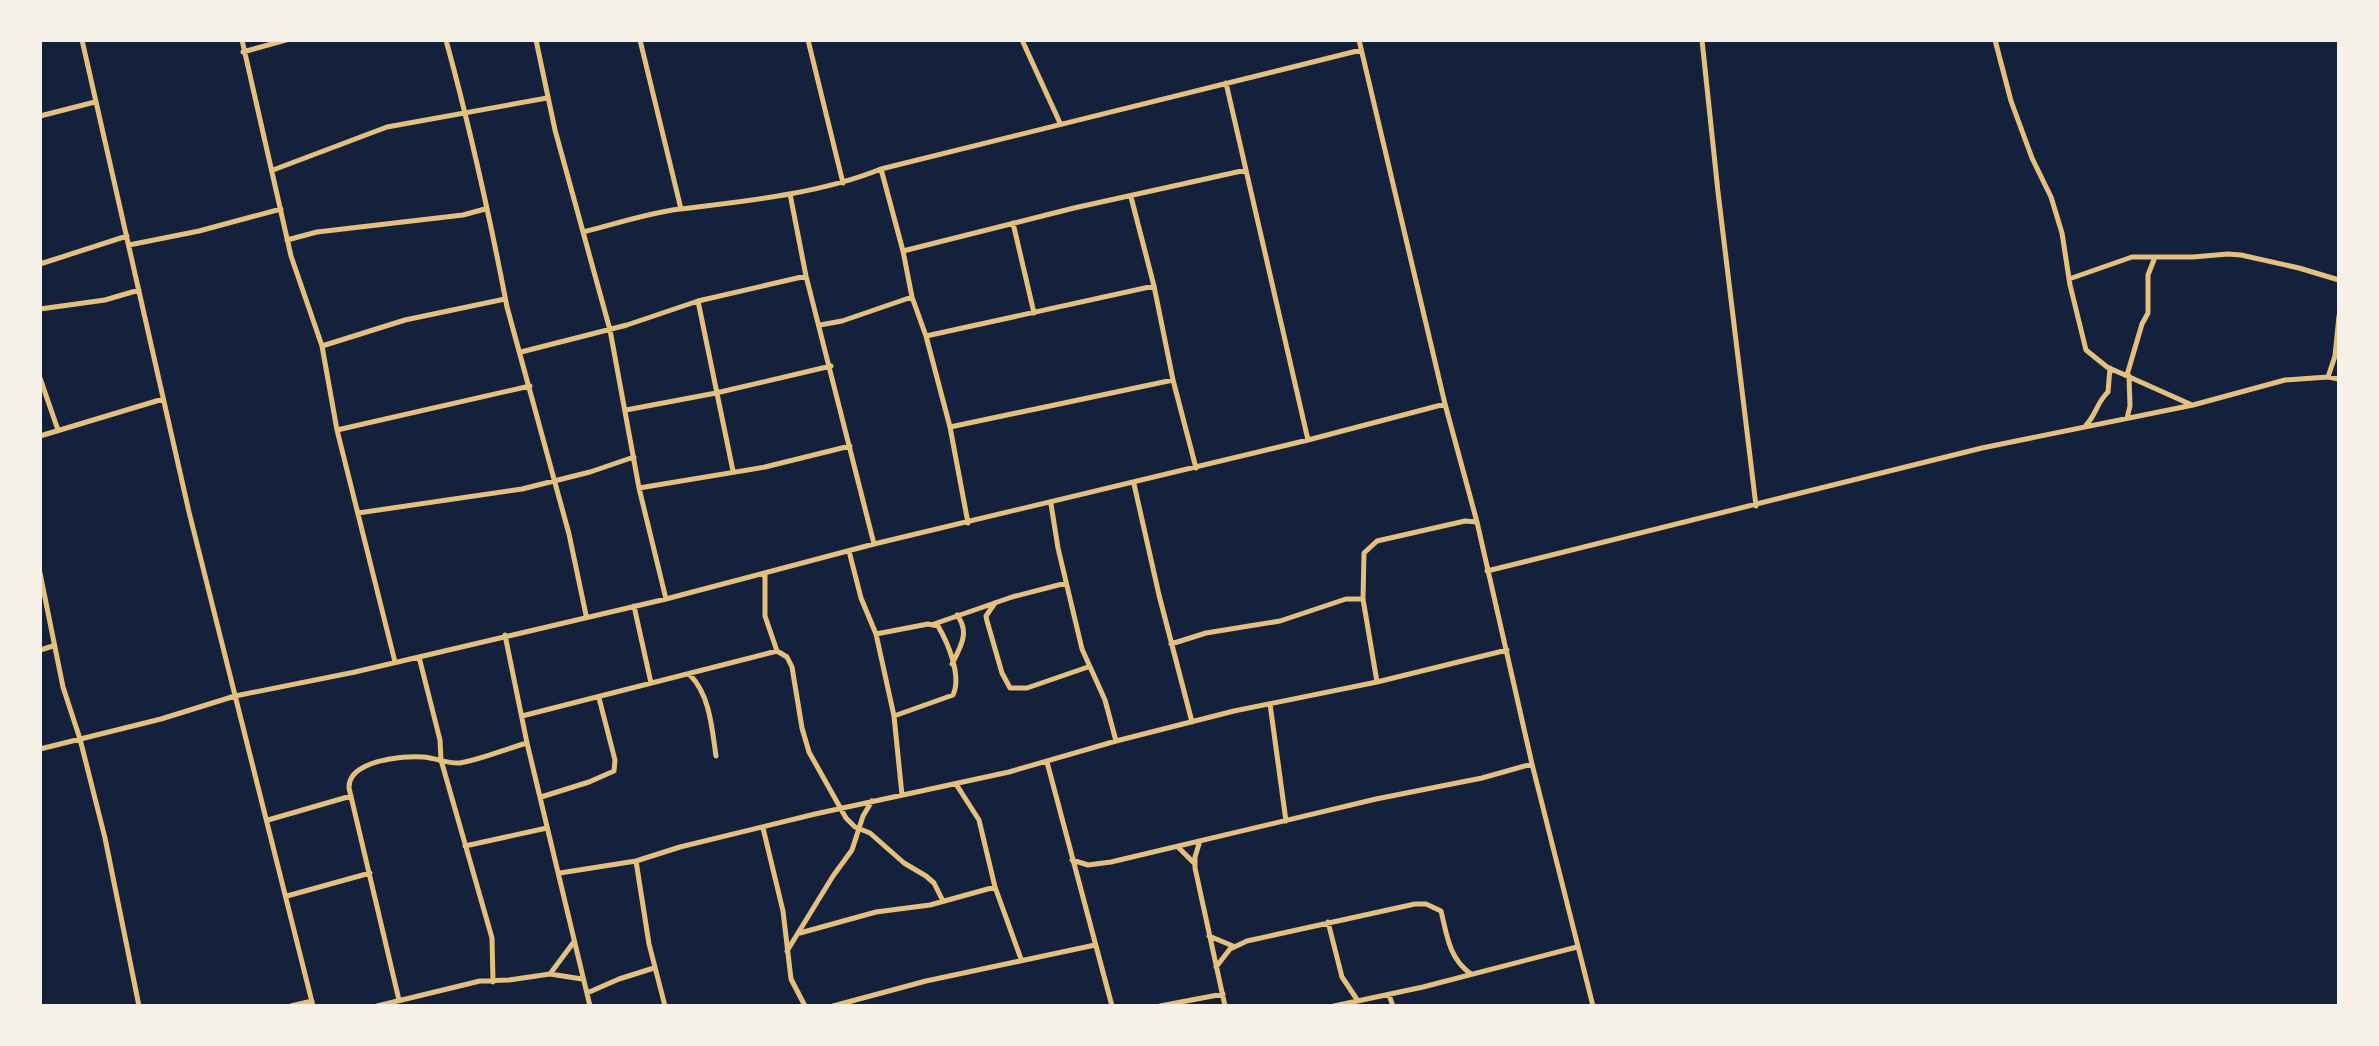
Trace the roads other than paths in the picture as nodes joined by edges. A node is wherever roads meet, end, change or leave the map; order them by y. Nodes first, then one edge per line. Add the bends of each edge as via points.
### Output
1 (82, 40) edge
2 (242, 40) edge
3 (286, 40) edge
4 (446, 40) edge
5 (536, 40) edge
6 (640, 40) edge
7 (808, 40) edge
8 (1022, 40) edge
9 (1359, 40) edge
10 (1702, 40) edge
11 (1995, 40) edge
12 (1361, 49) junction
13 (243, 52) junction
14 (1226, 83) junction
15 (547, 98) junction
16 (95, 102) junction
17 (465, 112) junction
18 (40, 116) edge
19 (1060, 123) junction
20 (881, 169) junction
21 (273, 170) junction
22 (1246, 170) junction
23 (843, 183) junction
24 (790, 194) junction
25 (1131, 197) junction
26 (281, 209) junction
27 (485, 209) junction
28 (681, 209) junction
29 (1013, 223) junction
30 (583, 232) junction
31 (127, 236) junction
32 (287, 240) junction
33 (129, 245) junction
34 (903, 251) junction
35 (2156, 256) junction
36 (40, 264) edge
37 (806, 276) junction
38 (2069, 279) junction
39 (2339, 280) edge
40 (1154, 286) junction
41 (139, 290) junction
42 (912, 297) junction
43 (505, 299) junction
44 (698, 301) junction
45 (40, 309) edge
46 (1034, 313) junction
47 (2339, 316) edge
48 (820, 325) junction
49 (610, 330) junction
50 (926, 336) junction
51 (322, 346) junction
52 (521, 352) junction
53 (831, 366) junction
54 (2110, 368) junction
55 (2128, 375) junction
56 (2328, 377) junction
57 (40, 378) edge
58 (2339, 379) edge
59 (1173, 380) junction
60 (530, 386) junction
61 (716, 393) junction
62 (163, 399) junction
63 (1445, 404) junction
64 (2193, 405) junction
65 (626, 410) junction
66 (2127, 418) junction
67 (2085, 426) junction
68 (950, 427) junction
69 (337, 430) junction
70 (58, 431) junction
71 (40, 436) edge
72 (1308, 440) junction
73 (850, 446) junction
74 (634, 457) junction
75 (1196, 468) junction
76 (733, 471) junction
77 (554, 482) junction
78 (1134, 484) junction
79 (639, 488) junction
80 (1051, 504) junction
81 (1756, 506) junction
82 (358, 513) junction
83 (1477, 522) junction
84 (968, 523) junction
85 (874, 544) junction
86 (849, 551) junction
87 (1487, 571) junction
88 (40, 573) edge
89 (765, 574) junction
90 (1066, 583) junction
91 (666, 599) junction
92 (1363, 599) junction
93 (995, 603) junction
94 (634, 606) junction
95 (586, 615) junction
96 (957, 615) junction
97 (933, 624) junction
98 (876, 634) junction
99 (505, 635) junction
100 (1171, 644) junction
101 (53, 646) junction
102 (40, 650) edge
103 (1507, 650) junction
104 (777, 651) junction
105 (419, 656) junction
106 (395, 662) junction
107 (952, 664) junction
108 (1088, 667) junction
109 (689, 674) junction
110 (1377, 682) junction
111 (651, 683) junction
112 (235, 696) junction
113 (599, 698) junction
114 (1270, 704) junction
115 (522, 716) junction
116 (894, 716) junction
117 (1192, 722) junction
118 (80, 739) junction
119 (1116, 741) junction
120 (527, 743) junction
121 (40, 749) edge
122 (716, 756) dead end
123 (441, 760) junction
124 (1047, 762) junction
125 (1532, 764) junction
126 (956, 784) junction
127 (902, 795) junction
128 (352, 796) junction
129 (541, 797) junction
130 (873, 801) junction
131 (842, 807) junction
132 (268, 820) junction
133 (1286, 821) junction
134 (547, 828) junction
135 (763, 828) junction
136 (858, 828) junction
137 (1200, 843) junction
138 (465, 846) junction
139 (1178, 847) junction
140 (1072, 860) junction
141 (636, 861) junction
142 (1194, 863) junction
143 (370, 873) junction
144 (560, 873) junction
145 (995, 887) junction
146 (287, 896) junction
147 (943, 901) junction
148 (1328, 922) junction
149 (800, 933) junction
150 (1209, 936) junction
151 (573, 943) junction
152 (1095, 945) junction
153 (1234, 946) junction
154 (1577, 947) junction
155 (787, 952) junction
156 (1021, 959) junction
157 (1216, 967) junction
158 (654, 968) junction
159 (550, 974) junction
160 (1471, 974) junction
161 (583, 979) junction
162 (493, 982) junction
163 (587, 993) junction
164 (1223, 994) junction
165 (1389, 995) junction
166 (399, 1000) junction
167 (1358, 1001) junction
168 (312, 1004) edge
169 (139, 1006) edge
170 (291, 1006) edge
171 (377, 1006) edge
172 (590, 1006) edge
173 (665, 1006) edge
174 (805, 1006) edge
175 (833, 1006) edge
176 (1112, 1006) edge
177 (1160, 1006) edge
178 (1225, 1006) edge
179 (1334, 1006) edge
180 (1393, 1006) edge
181 (1593, 1006) edge

1 - 16 street
2 - 13 street
3 - 13 street
4 - 17 street
5 - 15 street
6 - 28 street
7 - 23 street
8 - 19 street
9 - 12 street
10 - 81 street
11 - 38 street via 2032,158 2051,197
12 - 14 street
12 - 63 street
13 - 21 street
14 - 19 street
14 - 22 street
15 - 17 street
15 - 30 street
16 - 18 street
16 - 31 street
17 - 21 street via 377,130
17 - 27 street
19 - 20 street
20 - 23 street
20 - 34 street
21 - 26 street
22 - 25 street
22 - 72 street
23 - 24 street
24 - 28 street
24 - 37 street
25 - 29 street
25 - 40 street
26 - 32 street
26 - 33 street
27 - 32 street
27 - 43 street
28 - 30 street
29 - 34 street
29 - 46 street
30 - 49 street
31 - 33 street
31 - 36 street
32 - 51 street
33 - 41 street
34 - 42 street
35 - 38 street via 2132,257
35 - 39 street via 2241,255
35 - 55 street via 2148,275 2148,313
37 - 44 street
37 - 48 street
38 - 54 street via 2086,350
40 - 46 street
40 - 59 street
41 - 45 street
41 - 62 street
42 - 48 street
42 - 50 street
43 - 51 street via 405,320
43 - 52 street
44 - 49 street
44 - 61 street
46 - 50 street
47 - 56 street
48 - 53 street
49 - 52 street
49 - 65 street
50 - 68 street
51 - 69 street
52 - 60 street
53 - 61 street
53 - 73 street
54 - 55 street
54 - 67 street via 2108,390
55 - 64 street
55 - 66 street
56 - 58 street
56 - 64 street via 2285,380
57 - 70 street
59 - 68 street
59 - 75 street
60 - 69 street
60 - 77 street
61 - 65 street
61 - 76 street
62 - 70 street
62 - 112 street
63 - 72 street
63 - 83 street
64 - 66 street
65 - 74 street
66 - 67 street
67 - 81 street
68 - 84 street
69 - 82 street
70 - 71 street
72 - 75 street
73 - 76 street
73 - 85 street
74 - 77 street
74 - 79 street
75 - 78 street
76 - 79 street
77 - 82 street
77 - 95 street
78 - 80 street
78 - 100 street
79 - 91 street
80 - 84 street
80 - 90 street
81 - 87 street
82 - 106 street
83 - 87 street
83 - 92 street via 1377,541 1363,558
84 - 85 street
85 - 86 street
86 - 89 street
86 - 98 street
87 - 103 street
88 - 101 street
89 - 91 street
89 - 104 street via 765,616
90 - 93 street
90 - 108 street
91 - 94 street
92 - 100 street
92 - 110 street
93 - 96 street
93 - 108 street via 986,616 1010,688 1027,688
94 - 95 street
94 - 111 street
95 - 99 street
96 - 97 street
96 - 107 street via 965,635
97 - 98 street
97 - 107 street via 940,629
98 - 116 street
99 - 105 street
99 - 115 street
100 - 117 street
101 - 102 street
101 - 118 street
103 - 110 street
103 - 125 street
104 - 109 street
104 - 131 street via 792,667 809,752
105 - 106 street
105 - 123 street
106 - 112 street
107 - 116 street via 953,695
108 - 119 street via 1105,700
109 - 111 street
109 - 122 street via 705,700
110 - 114 street
111 - 113 street
112 - 118 street
112 - 132 street
113 - 115 street
113 - 129 street via 614,771
114 - 117 street
114 - 133 street
115 - 120 street
116 - 127 street
117 - 119 street
118 - 121 street
118 - 169 street
119 - 124 street
120 - 123 street via 462,762
120 - 129 street
123 - 128 street via 414,757 365,766 350,777
123 - 138 street
124 - 126 street
124 - 140 street
125 - 133 street
125 - 154 street
126 - 127 street
126 - 145 street via 979,820
127 - 130 street
128 - 132 street
128 - 143 street
129 - 134 street
130 - 131 street
130 - 136 street
131 - 135 street
131 - 136 street
132 - 146 street
133 - 137 street
134 - 138 street
134 - 144 street
135 - 141 street
135 - 155 street
136 - 147 street via 926,876
136 - 149 street via 852,850
137 - 139 street
137 - 142 street
138 - 162 street via 492,938
139 - 140 street via 1097,865
139 - 142 street
140 - 152 street
141 - 144 street
141 - 158 street
142 - 150 street
143 - 146 street
143 - 166 street
144 - 151 street
145 - 147 street
145 - 156 street
146 - 168 street
147 - 149 street
148 - 153 street
148 - 160 street via 1426,904 1441,911 1451,951
148 - 167 street via 1342,977
149 - 155 street
150 - 153 street
150 - 157 street
151 - 159 street
151 - 161 street
152 - 156 street
152 - 176 street
153 - 157 street
154 - 160 street
154 - 181 street
155 - 174 street via 791,979
156 - 175 street
157 - 164 street
158 - 163 street
158 - 173 street
159 - 161 street
159 - 162 street
160 - 165 street
161 - 163 street
162 - 166 street
163 - 172 street
164 - 177 street
164 - 178 street
165 - 167 street
165 - 180 street
166 - 171 street
167 - 179 street
168 - 170 street

